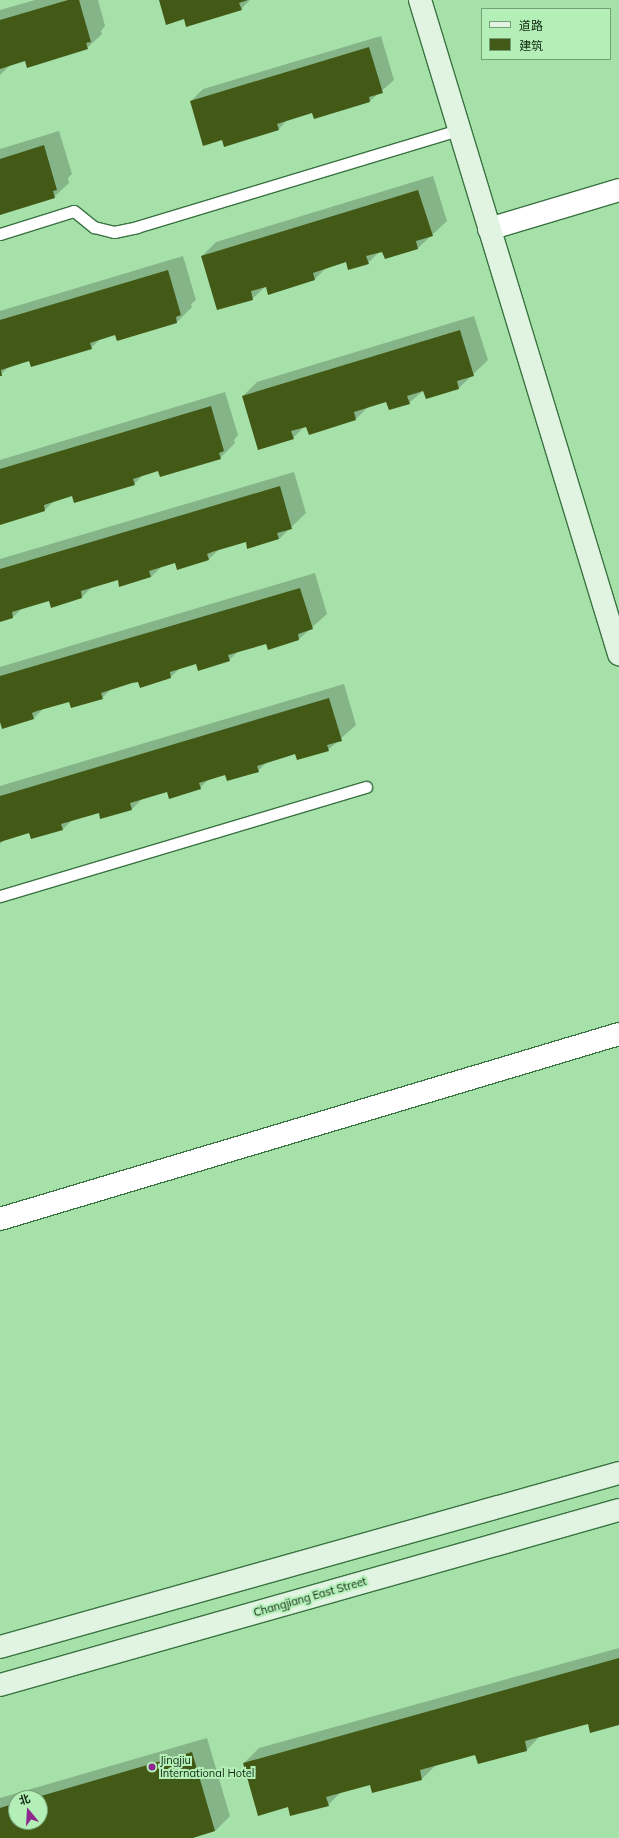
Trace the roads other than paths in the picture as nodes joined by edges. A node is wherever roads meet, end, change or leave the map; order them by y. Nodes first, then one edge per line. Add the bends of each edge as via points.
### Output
1 (420, 0) edge
2 (459, 130) junction
3 (619, 190) edge
4 (489, 229) junction
5 (0, 234) edge
6 (613, 613) edge
7 (619, 654) edge
8 (366, 787) dead end
9 (0, 896) edge
10 (619, 1034) edge
11 (0, 1219) edge
12 (619, 1473) edge
13 (619, 1510) edge
14 (0, 1646) edge
15 (0, 1685) edge

1 - 2 main road
2 - 4 main road
2 - 5 lane via 137,227 114,232 100,229 74,211
3 - 4 street
4 - 6 main road
6 - 7 main road
8 - 9 lane
10 - 11 street
12 - 14 main road
13 - 15 main road, Changjiang East Street

